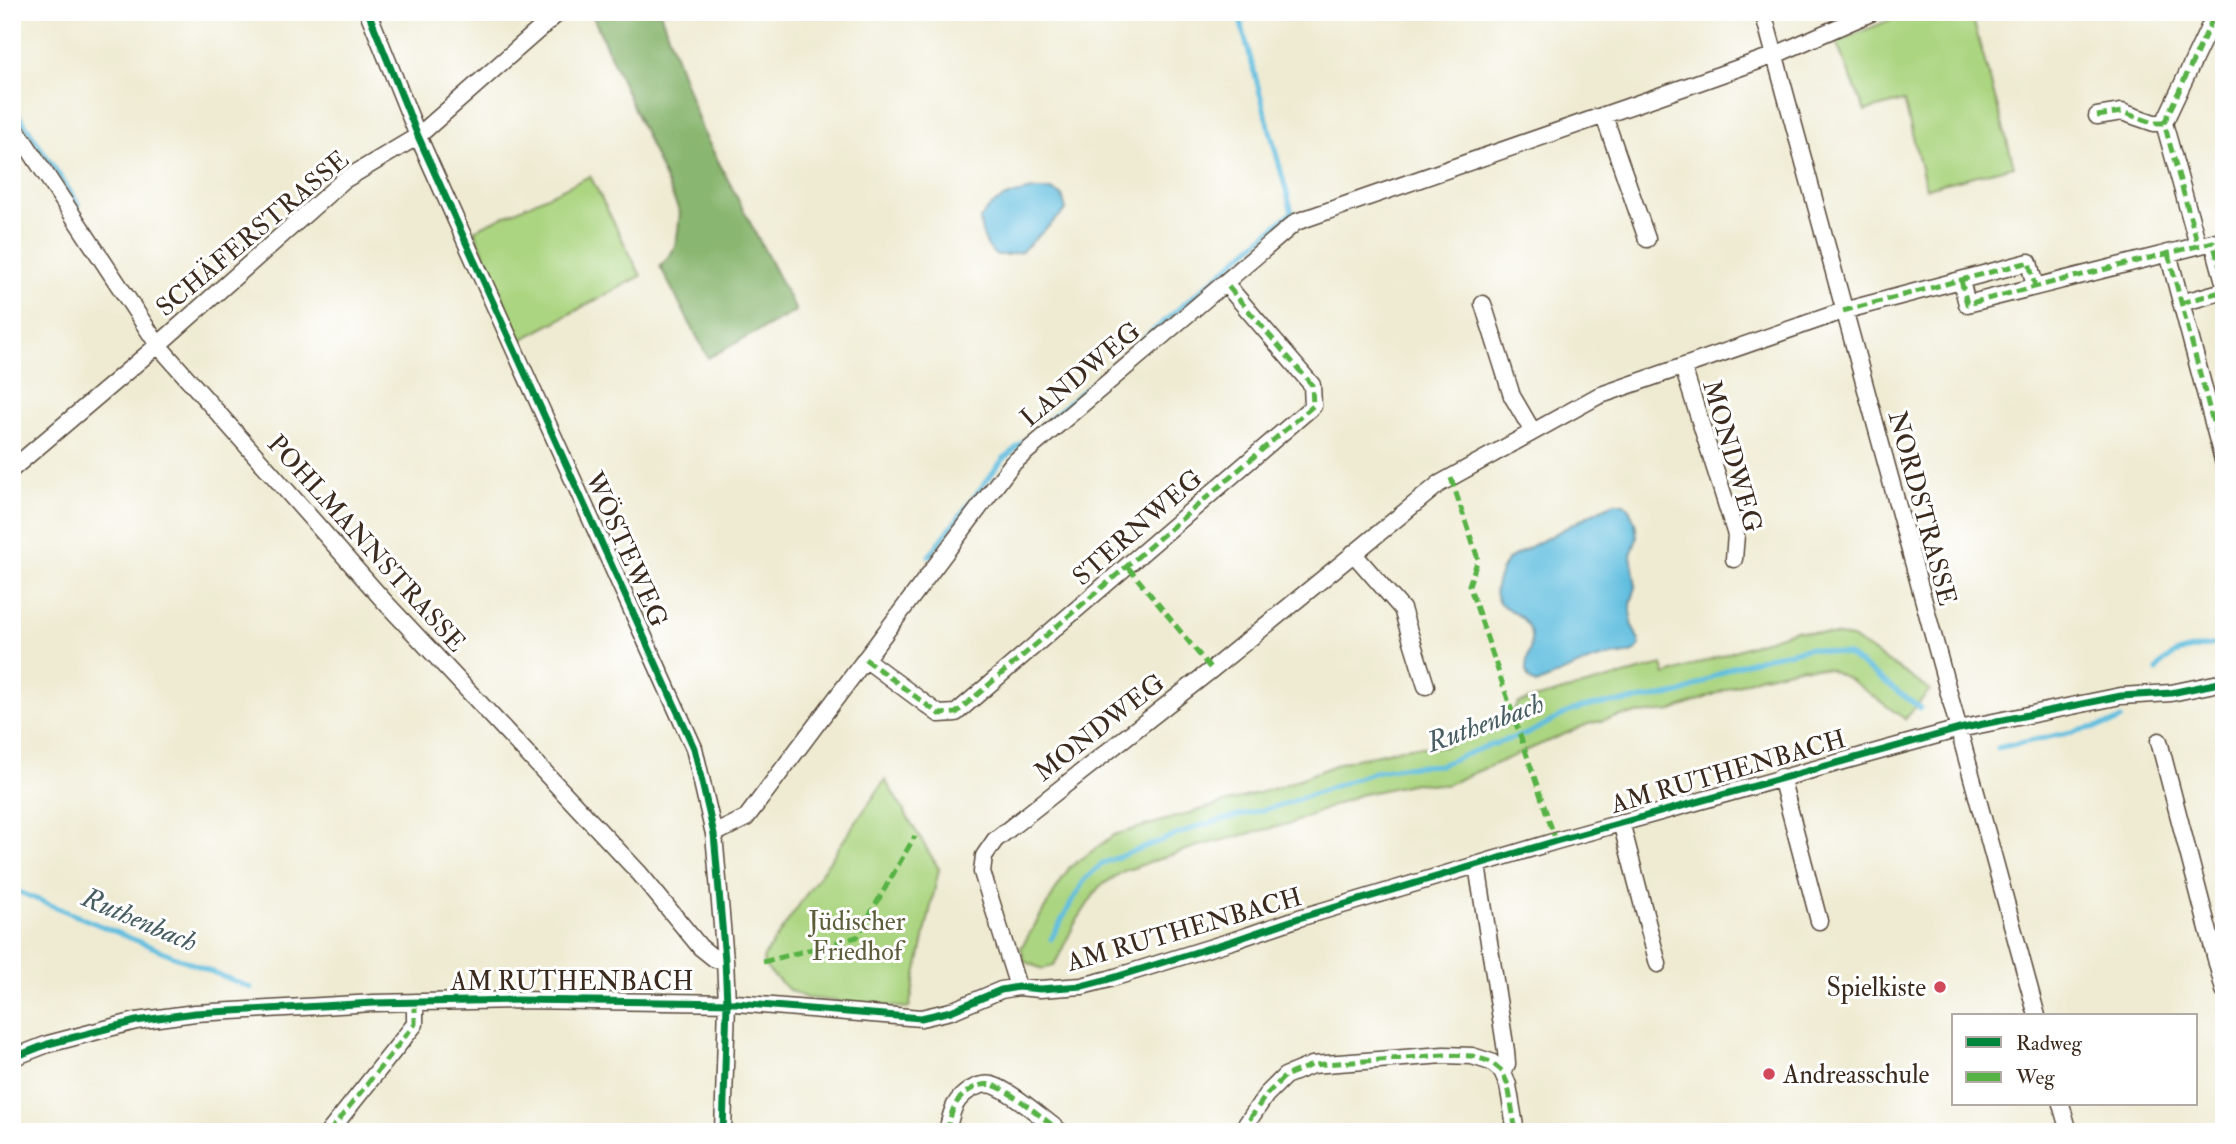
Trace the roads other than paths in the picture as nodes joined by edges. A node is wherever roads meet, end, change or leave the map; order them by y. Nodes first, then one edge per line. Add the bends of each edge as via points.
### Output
1 (368, 12) edge
2 (559, 12) edge
3 (1763, 12) edge
4 (1873, 12) edge
5 (2213, 19) dead end
6 (1774, 54) junction
7 (1604, 116) junction
8 (2097, 116) dead end
9 (2165, 122) junction
10 (12, 123) edge
11 (418, 136) junction
12 (1647, 240) dead end
13 (2198, 245) junction
14 (2168, 253) junction
15 (1961, 280) junction
16 (2224, 282) edge
17 (1225, 283) junction
18 (2035, 286) junction
19 (2224, 291) edge
20 (2181, 303) junction
21 (1483, 304) dead end
22 (1843, 311) junction
23 (158, 345) junction
24 (1683, 367) junction
25 (1533, 432) junction
26 (2224, 464) edge
27 (12, 469) edge
28 (1353, 553) junction
29 (1734, 559) dead end
30 (865, 659) junction
31 (2224, 682) edge
32 (1426, 686) dead end
33 (1959, 729) junction
34 (2159, 741) dead end
35 (1781, 777) junction
36 (1621, 822) junction
37 (715, 834) junction
38 (1477, 865) junction
39 (1819, 920) dead end
40 (724, 960) junction
41 (1658, 964) dead end
42 (1018, 987) junction
43 (2224, 990) edge
44 (415, 1002) junction
45 (727, 1003) junction
46 (2036, 1014) edge
47 (12, 1058) edge
48 (1502, 1071) junction
49 (2062, 1106) edge
50 (329, 1132) edge
51 (723, 1132) edge
52 (947, 1132) edge
53 (1061, 1132) edge
54 (1241, 1132) edge
55 (1516, 1132) edge
56 (2069, 1132) edge

1 - 11 street, WÖSTEWEG
2 - 11 street, SCHÄFERSTRASSE
3 - 6 street, NORDSTRASSE
4 - 6 street, LANDWEG
5 - 9 street
6 - 7 street, LANDWEG
6 - 22 street, NORDSTRASSE
7 - 12 street
7 - 17 street, LANDWEG via 1296,222
8 - 9 street via 2122,112
9 - 13 street
10 - 23 street, POHLMANNSTRASSE
11 - 23 street, SCHÄFERSTRASSE via 344,180
11 - 37 street, WÖSTEWEG via 694,748
13 - 14 street
13 - 16 street via 2213,242
14 - 18 street
14 - 20 street
15 - 18 street, MONDWEG via 2029,262
15 - 18 street via 1967,304
15 - 22 street, MONDWEG
17 - 30 street, LANDWEG via 1012,464
17 - 30 street, STERNWEG via 1312,385 1314,406 956,713 939,714
19 - 20 street
20 - 26 street
21 - 25 street via 1513,396
22 - 24 street, MONDWEG
22 - 33 street, NORDSTRASSE
23 - 27 street, SCHÄFERSTRASSE
23 - 40 street, POHLMANNSTRASSE via 384,601 640,874 700,947
24 - 25 street, MONDWEG via 1598,396
24 - 29 street, MONDWEG via 1733,524
25 - 28 street, MONDWEG via 1439,484
28 - 32 street via 1402,610
28 - 42 street, MONDWEG via 995,840 984,856 982,872
30 - 37 street, LANDWEG via 746,818
31 - 33 street, AM RUTHENBACH via 2171,693 2121,696
33 - 35 street, AM RUTHENBACH
33 - 46 street, NORDSTRASSE
34 - 43 street
35 - 36 street, AM RUTHENBACH
35 - 39 street
36 - 38 street, AM RUTHENBACH
36 - 41 street
37 - 40 street, WÖSTEWEG
38 - 42 street, AM RUTHENBACH via 1091,984
38 - 48 street via 1506,1051 1507,1064
40 - 45 street, WÖSTEWEG
42 - 45 street, AM RUTHENBACH via 921,1018
44 - 45 street, AM RUTHENBACH
44 - 47 street, AM RUTHENBACH via 195,1013 136,1021
44 - 50 street via 415,1024
45 - 51 street, WÖSTEWEG
48 - 54 street via 1472,1055 1312,1065 1285,1076
48 - 55 street
49 - 56 street
52 - 53 street via 956,1105 966,1092 981,1084 1006,1092

